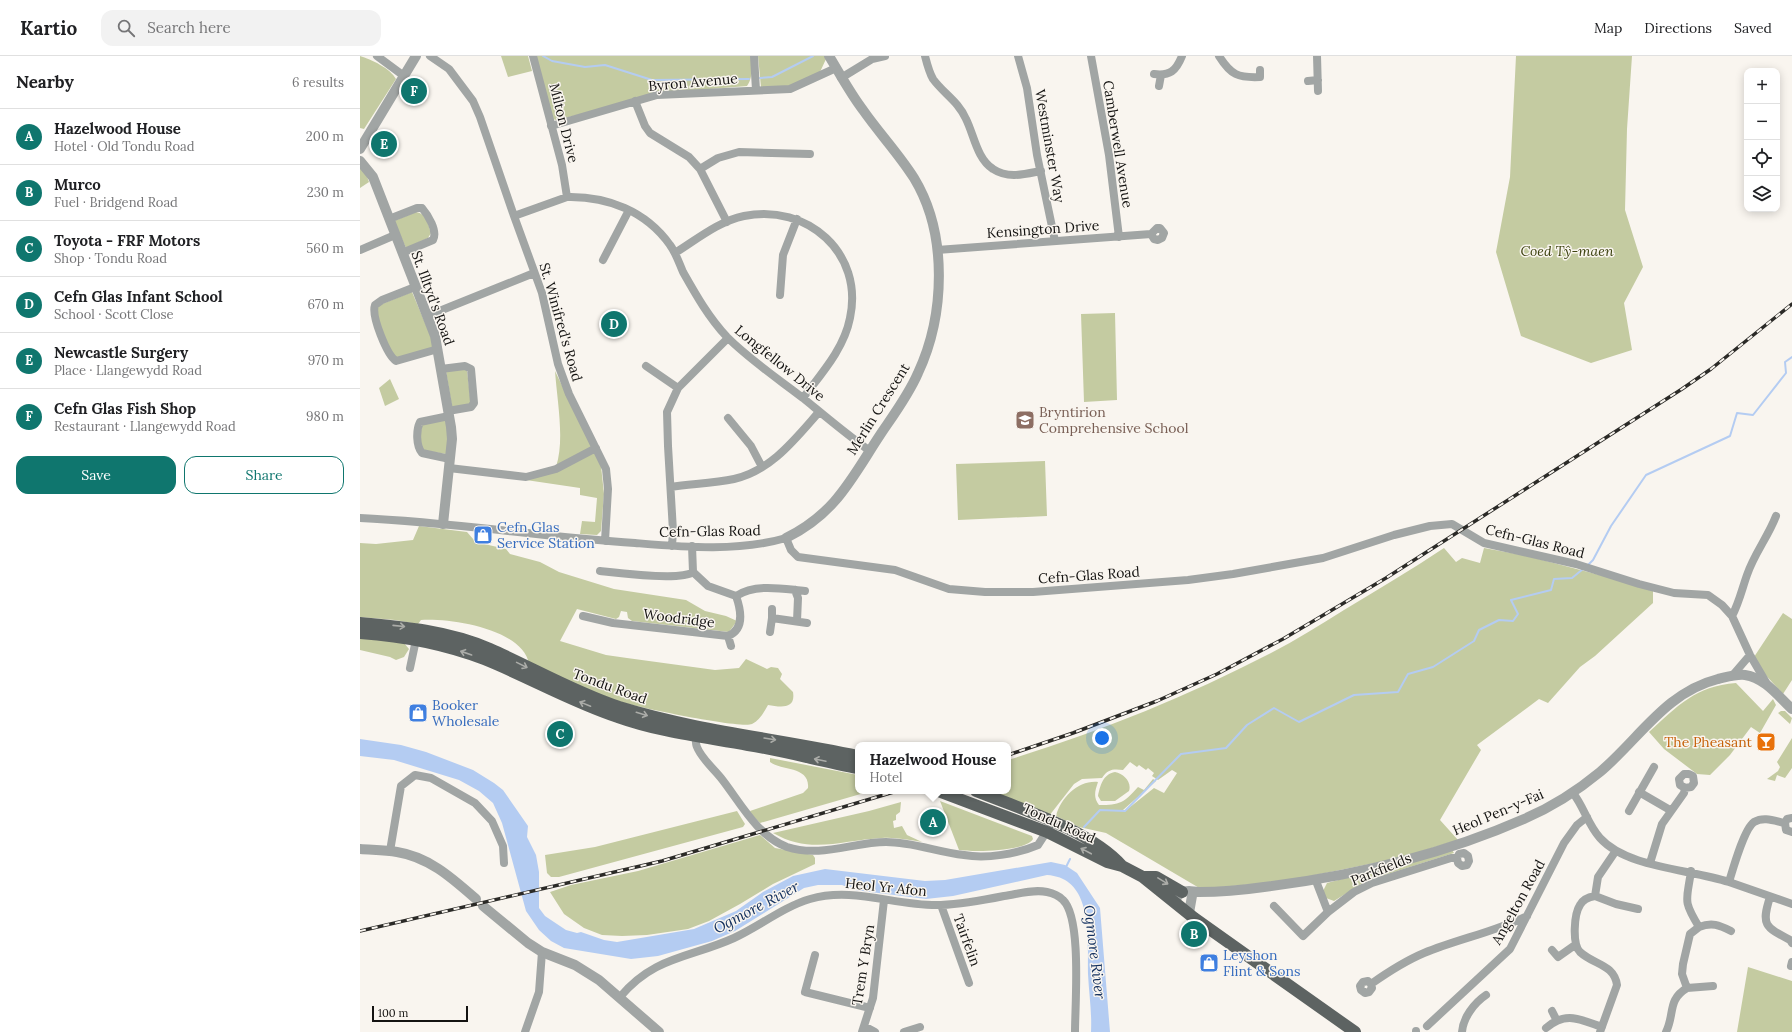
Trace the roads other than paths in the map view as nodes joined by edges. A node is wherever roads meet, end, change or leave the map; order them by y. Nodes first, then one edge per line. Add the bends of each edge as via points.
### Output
1 (377, 56) edge
2 (416, 56) edge
3 (430, 56) edge
4 (533, 56) edge
5 (754, 56) edge
6 (829, 56) edge
7 (885, 56) edge
8 (925, 56) edge
9 (1018, 56) edge
10 (1091, 56) edge
11 (1182, 56) edge
12 (1218, 56) edge
13 (1317, 56) edge
14 (836, 68) junction
15 (404, 76) junction
16 (841, 78) junction
17 (1260, 78) dead end
18 (1318, 80) junction
19 (1308, 81) dead end
20 (1159, 86) dead end
21 (756, 90) junction
22 (1318, 90) dead end
23 (635, 101) junction
24 (551, 126) junction
25 (362, 142) edge
26 (810, 154) dead end
27 (360, 161) edge
28 (700, 169) junction
29 (1041, 171) junction
30 (567, 197) junction
31 (629, 210) junction
32 (514, 216) junction
33 (390, 219) junction
34 (797, 219) junction
35 (727, 222) junction
36 (1151, 234) dead end
37 (395, 235) junction
38 (1119, 237) junction
39 (1055, 241) junction
40 (360, 250) edge
41 (937, 250) junction
42 (402, 253) junction
43 (674, 253) junction
44 (603, 260) dead end
45 (534, 273) junction
46 (416, 287) junction
47 (780, 295) dead end
48 (427, 316) junction
49 (728, 338) junction
50 (438, 349) junction
51 (646, 366) dead end
52 (442, 369) junction
53 (678, 388) junction
54 (802, 398) junction
55 (819, 412) junction
56 (449, 413) junction
57 (728, 418) dead end
58 (596, 448) junction
59 (870, 450) junction
60 (449, 464) junction
61 (762, 467) junction
62 (671, 487) junction
63 (1776, 516) dead end
64 (360, 518) edge
65 (443, 524) junction
66 (786, 538) junction
67 (605, 541) junction
68 (672, 546) junction
69 (692, 546) junction
70 (600, 571) dead end
71 (693, 572) junction
72 (795, 590) junction
73 (806, 591) dead end
74 (736, 596) junction
75 (772, 609) dead end
76 (582, 616) dead end
77 (1732, 616) junction
78 (772, 618) junction
79 (797, 621) junction
80 (360, 623) edge
81 (807, 623) dead end
82 (770, 632) dead end
83 (360, 633) edge
84 (417, 634) junction
85 (728, 636) junction
86 (731, 646) dead end
87 (1750, 655) junction
88 (410, 668) dead end
89 (1732, 676) junction
90 (1768, 685) junction
91 (1792, 709) edge
92 (696, 732) junction
93 (855, 755) edge
94 (855, 767) edge
95 (1654, 767) dead end
96 (1685, 788) dead end
97 (1639, 792) junction
98 (1573, 793) junction
99 (947, 794) edge
100 (982, 794) edge
101 (1670, 810) junction
102 (1629, 811) dead end
103 (1587, 817) junction
104 (1792, 818) edge
105 (1785, 823) junction
106 (1049, 827) junction
107 (1792, 832) edge
108 (360, 849) edge
109 (390, 851) junction
110 (1616, 852) junction
111 (1457, 858) dead end
112 (504, 863) dead end
113 (1650, 863) junction
114 (1691, 871) junction
115 (1143, 877) junction
116 (1316, 881) junction
117 (1729, 882) junction
118 (1190, 893) junction
119 (1595, 896) junction
120 (1770, 897) junction
121 (884, 900) junction
122 (1172, 901) junction
123 (1792, 904) edge
124 (941, 906) junction
125 (1274, 906) dead end
126 (1638, 909) dead end
127 (1328, 912) junction
128 (1189, 913) junction
129 (1527, 916) junction
130 (1699, 927) junction
131 (1731, 931) dead end
132 (1792, 942) edge
133 (1575, 945) junction
134 (1552, 950) dead end
135 (542, 952) junction
136 (814, 955) dead end
137 (969, 983) dead end
138 (1371, 984) dead end
139 (1713, 986) dead end
140 (1687, 988) junction
141 (1486, 995) dead end
142 (620, 997) junction
143 (870, 1008) junction
144 (1552, 1011) dead end
145 (1556, 1021) junction
146 (1427, 1026) dead end
147 (920, 1027) dead end
148 (1546, 1028) dead end
149 (863, 1029) edge
150 (1601, 1029) edge
151 (655, 1031) edge
152 (525, 1032) edge
153 (875, 1032) edge
154 (904, 1032) edge
155 (1075, 1032) edge
156 (1355, 1032) edge
157 (1462, 1032) edge
158 (1666, 1032) edge

1 - 15 street
2 - 15 street
3 - 32 street, St. Winifred's Road via 449,69 473,100
4 - 24 street, Milton Drive
5 - 21 street
6 - 14 street, Merlin Crescent
7 - 16 street via 872,59
8 - 29 street via 933,79 953,98 966,117 987,164 998,172 1015,176
9 - 29 street, Westminster Way via 1029,95
10 - 38 street, Camberwell Avenue via 1109,155
11 - 20 street via 1174,71 1158,75
12 - 17 street via 1227,68 1239,76
13 - 18 street
14 - 16 street, Merlin Crescent
14 - 21 street, Byron Avenue via 790,89
15 - 25 street
16 - 41 street, Merlin Crescent via 915,180 932,223
18 - 19 street
18 - 22 street
21 - 23 street, Byron Avenue via 657,95
23 - 24 street, Byron Avenue
23 - 28 street via 650,133 689,157
24 - 30 street, Milton Drive via 562,165
26 - 28 street via 739,152 718,158
27 - 33 street, St. Illtyd's Road via 373,177
28 - 35 street
29 - 39 street, Westminster Way
30 - 31 street, Longfellow Drive via 588,198
30 - 32 street, Longfellow Drive
31 - 43 street, Longfellow Drive via 653,226
31 - 44 street
32 - 45 street, St. Winifred's Road
33 - 37 street, St. Illtyd's Road
33 - 42 street via 422,208 435,234 433,240
34 - 35 street via 776,214 745,216
34 - 47 street via 784,255
34 - 54 street via 814,228 840,256 850,280 852,305 847,329 839,348
35 - 43 street
36 - 38 street, Kensington Drive
37 - 40 street
37 - 42 street, St. Illtyd's Road
38 - 39 street, Kensington Drive
39 - 41 street, Kensington Drive
41 - 59 street, Merlin Crescent via 938,309 927,351 912,386
42 - 46 street, St. Illtyd's Road
43 - 49 street, Longfellow Drive via 701,303
45 - 48 street
45 - 58 street, St. Winifred's Road via 542,293 558,364 569,394
46 - 48 street, St. Illtyd's Road
46 - 50 street via 377,303 373,313 377,325 390,356 396,361
48 - 50 street, St. Illtyd's Road
49 - 53 street
49 - 54 street, Longfellow Drive via 748,357
50 - 52 street, St. Illtyd's Road
51 - 53 street
52 - 56 street, St. Illtyd's Road
52 - 56 street via 465,366 471,369 474,404
53 - 62 street via 667,412
54 - 55 street, Longfellow Drive
55 - 59 street, Longfellow Drive
55 - 61 street via 775,458
56 - 60 street, St. Illtyd's Road via 452,439
56 - 60 street via 420,422 418,438 418,448 422,454
57 - 61 street via 751,446
58 - 60 street via 556,469 526,477
58 - 67 street, St. Winifred's Road via 606,469 608,489
59 - 66 street, Merlin Crescent via 828,510 807,527
60 - 65 street, St. Illtyd's Road
61 - 62 street via 735,479
62 - 68 street
63 - 77 street via 1747,575 1739,603
64 - 65 street, Cefn-Glas Road
65 - 67 street, Cefn-Glas Road
66 - 69 street, Cefn-Glas Road via 751,545
66 - 77 street, Cefn-Glas Road via 791,550 798,557 895,570 949,589 985,592 1040,591 1234,574 1323,558 1394,535 1445,524 1458,526 1484,543 1580,566 1667,591 1708,595
67 - 68 street, Cefn-Glas Road
68 - 69 street, Cefn-Glas Road
69 - 71 street
70 - 71 street via 675,576 689,575
71 - 74 street via 708,586
72 - 73 street
72 - 74 street via 750,590
72 - 79 street via 798,598
74 - 85 street, Woodridge via 740,622 736,631
75 - 78 street
76 - 85 street, Woodridge via 613,623
77 - 87 street, Cefn-Glas Road
78 - 79 street
78 - 82 street
79 - 81 street
80 -> 84 main road, Tondu Road
83 - 84 main road, Tondu Road via 403,637
84 - 88 street
84 - 92 main road, Tondu Road via 431,630 488,648 606,702
85 - 86 street
87 - 89 street
87 - 90 street, Cefn-Glas Road
89 - 90 street, Heol Pen-y-Fai via 1746,675
89 - 98 street, Heol Pen-y-Fai via 1706,682 1676,698 1602,770
90 - 91 street
92 -> 93 main road, Tondu Road via 781,741
94 -> 92 main road, Tondu Road
92 - 106 street via 699,750 752,820 772,838 791,848 815,851 876,842 895,842 964,856 979,856 1034,847 1041,843
95 - 97 street
96 - 101 street
97 - 101 street
97 - 102 street
98 - 103 street
98 - 116 street, Heol Pen-y-Fai via 1524,819 1447,848 1389,865
99 - 106 main road, Tondu Road
100 - 106 main road, Tondu Road
101 - 113 street via 1662,824
103 - 110 street via 1599,838
103 - 129 street, Angelton Road via 1577,825 1564,843
104 - 105 street
105 - 107 street via 1786,830
105 - 117 street via 1761,819 1750,826
106 - 115 main road, Tondu Road via 1107,862 1122,866
108 - 109 street
109 - 112 street via 401,786 415,775 432,778 475,803 492,821 503,846
109 - 135 street via 425,860 447,874
110 - 113 street via 1630,859
110 - 119 street via 1598,877
111 - 127 street, Parkfields via 1372,883 1354,892
113 - 114 street
114 - 117 street
114 - 130 street via 1686,896 1688,910
115 -> 118 main road via 1156,877
115 - 122 main road, Tondu Road
116 - 118 street, Heol Pen-y-Fai
116 - 127 street
117 - 120 street
118 - 122 street, Heol Pen-y-Fai via 1183,900
118 - 128 street
119 - 126 street
119 - 133 street via 1580,904 1576,914
120 - 123 street
120 - 132 street via 1764,916 1766,923 1769,929
121 - 124 street, Heol Yr Afon
121 - 142 street, Heol Yr Afon via 852,895 811,899 783,910 735,938 659,964 644,973
121 - 143 street, Trem Y Bryn via 879,959
122 - 128 main road, Tondu Road
124 - 137 street, Tairfelin
124 - 155 street, Heol Yr Afon via 1031,891 1048,892 1064,901 1069,909 1075,942
125 - 127 street, Parkfields via 1303,936
128 - 156 main road, Tondu Road
129 - 138 street via 1424,953 1392,969
129 - 146 street, Angelton Road via 1510,949
130 - 131 street via 1708,923
130 - 140 street via 1690,934 1682,964 1682,974
133 - 134 street via 1555,960
133 - 150 street via 1580,952 1611,970 1616,978 1617,985
135 - 142 street via 586,971
135 - 152 street via 539,992
136 - 143 street via 805,992
139 - 140 street
140 - 158 street via 1673,1001
141 - 157 street via 1469,1012
142 - 151 street
143 - 149 street, Trem Y Bryn
144 - 145 street
145 - 148 street
145 - 150 street via 1564,1017 1576,1018
147 - 154 street
149 - 153 street

